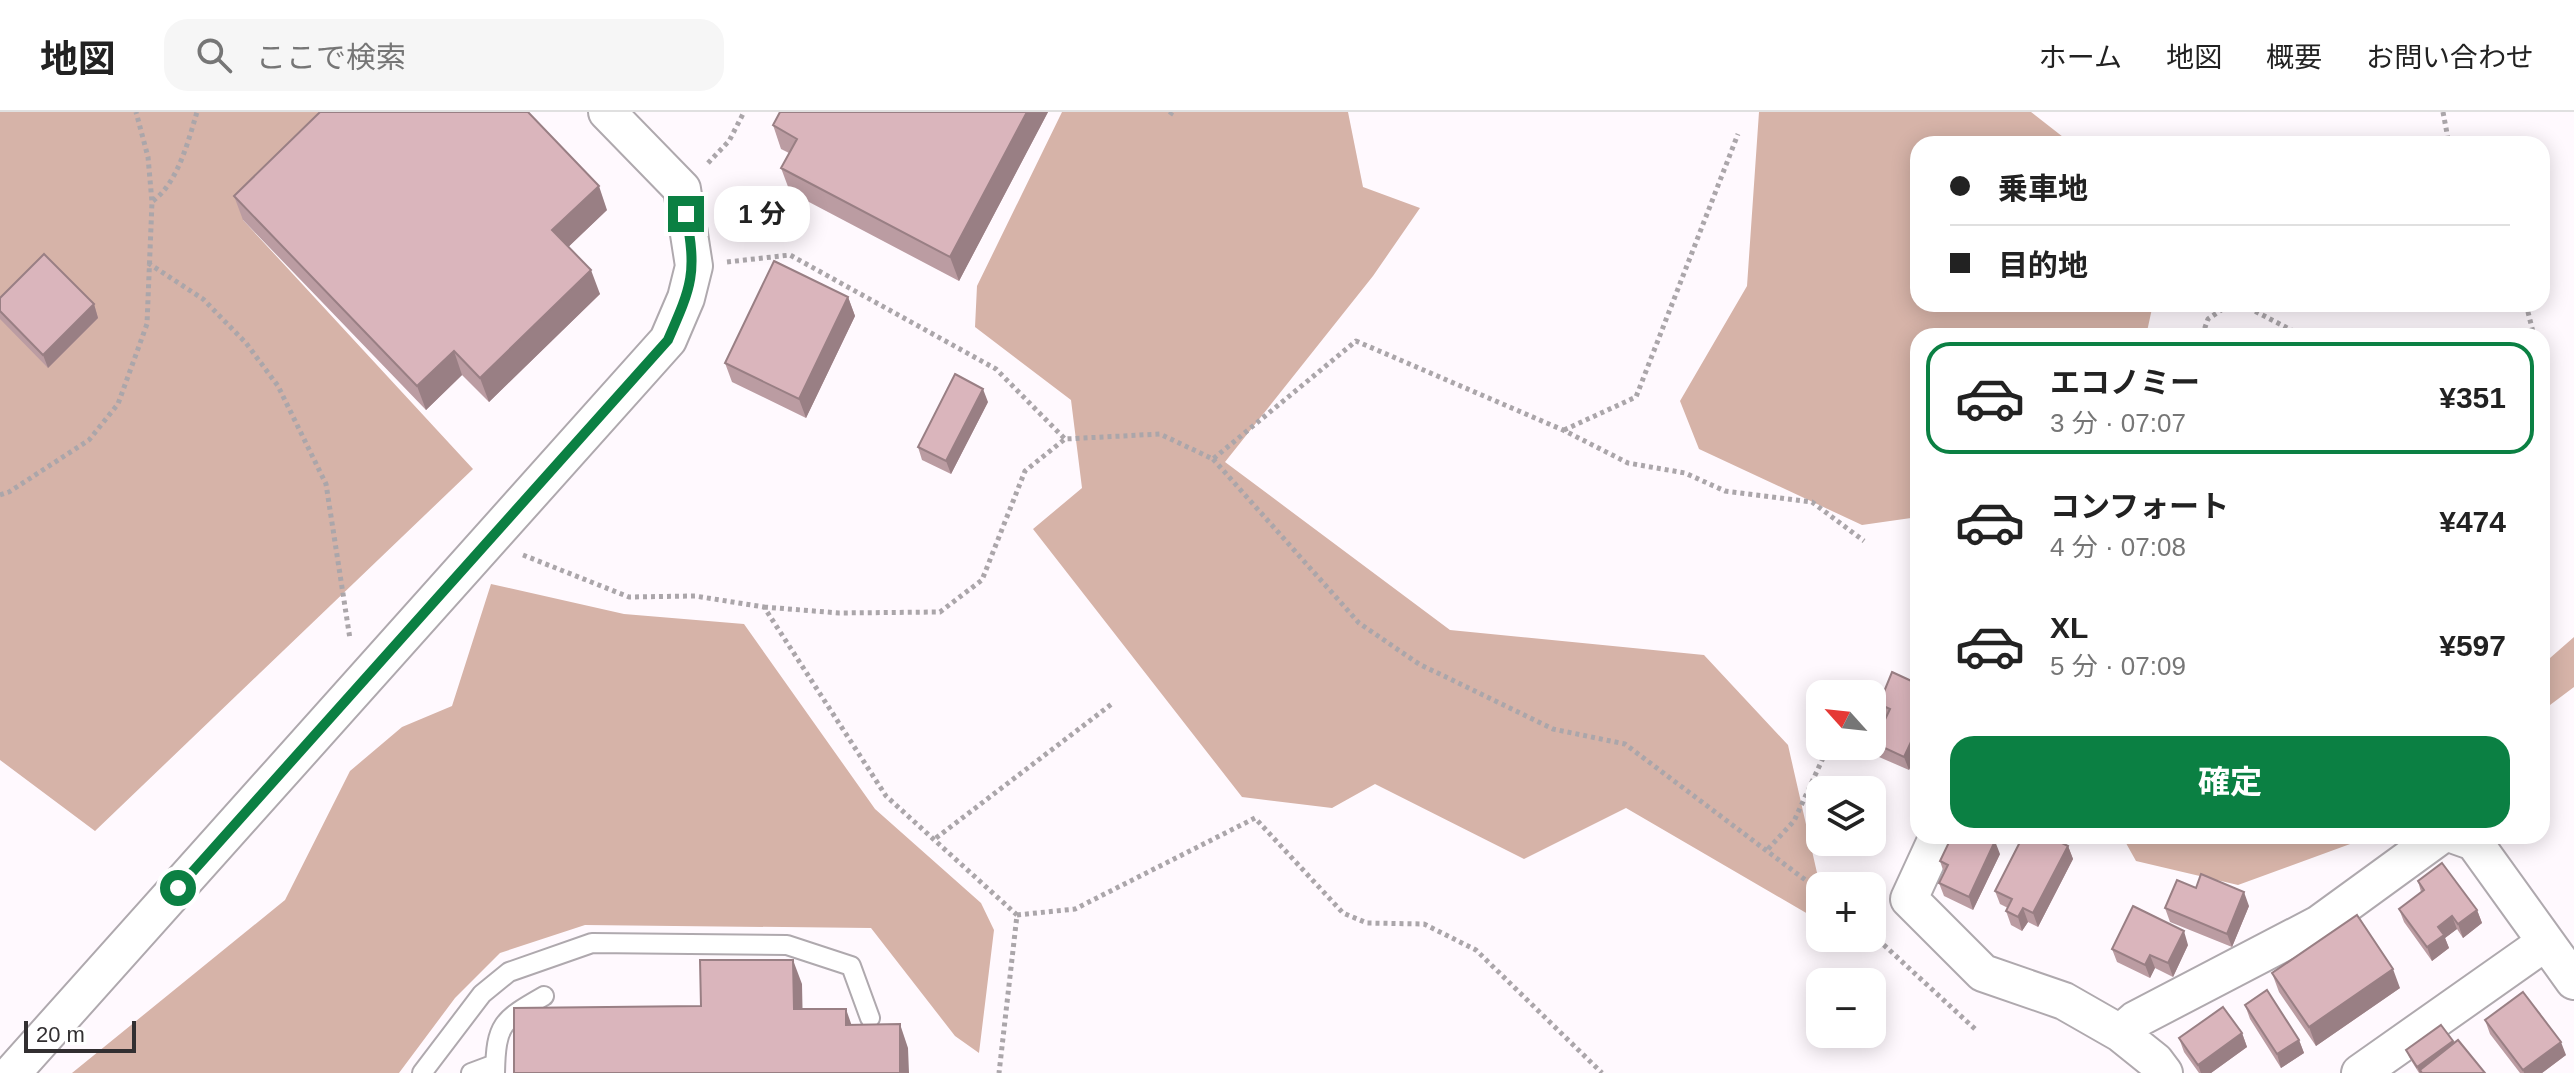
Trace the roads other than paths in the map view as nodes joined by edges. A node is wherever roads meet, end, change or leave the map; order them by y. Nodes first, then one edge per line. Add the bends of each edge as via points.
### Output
1 (607, 112) edge
2 (1934, 844) edge
3 (2429, 844) edge
4 (2475, 844) edge
5 (2546, 942) junction
6 (2574, 981) edge
7 (544, 996) dead end
8 (870, 1018) dead end
9 (2120, 1033) junction
10 (495, 1069) edge
11 (12, 1073) edge
12 (422, 1073) edge
13 (471, 1073) edge
14 (2164, 1073) edge
15 (2360, 1073) edge

1 - 11 street via 682,189 694,266 668,340
2 - 9 street via 1909,899 1983,973 2064,1001
3 - 9 street via 2319,924 2135,1020
4 - 5 street
5 - 6 street
5 - 15 street
7 - 10 lane via 509,1016 496,1037
8 - 12 lane via 851,966 787,945 592,943 509,972 482,994
9 - 14 street
10 - 13 lane

